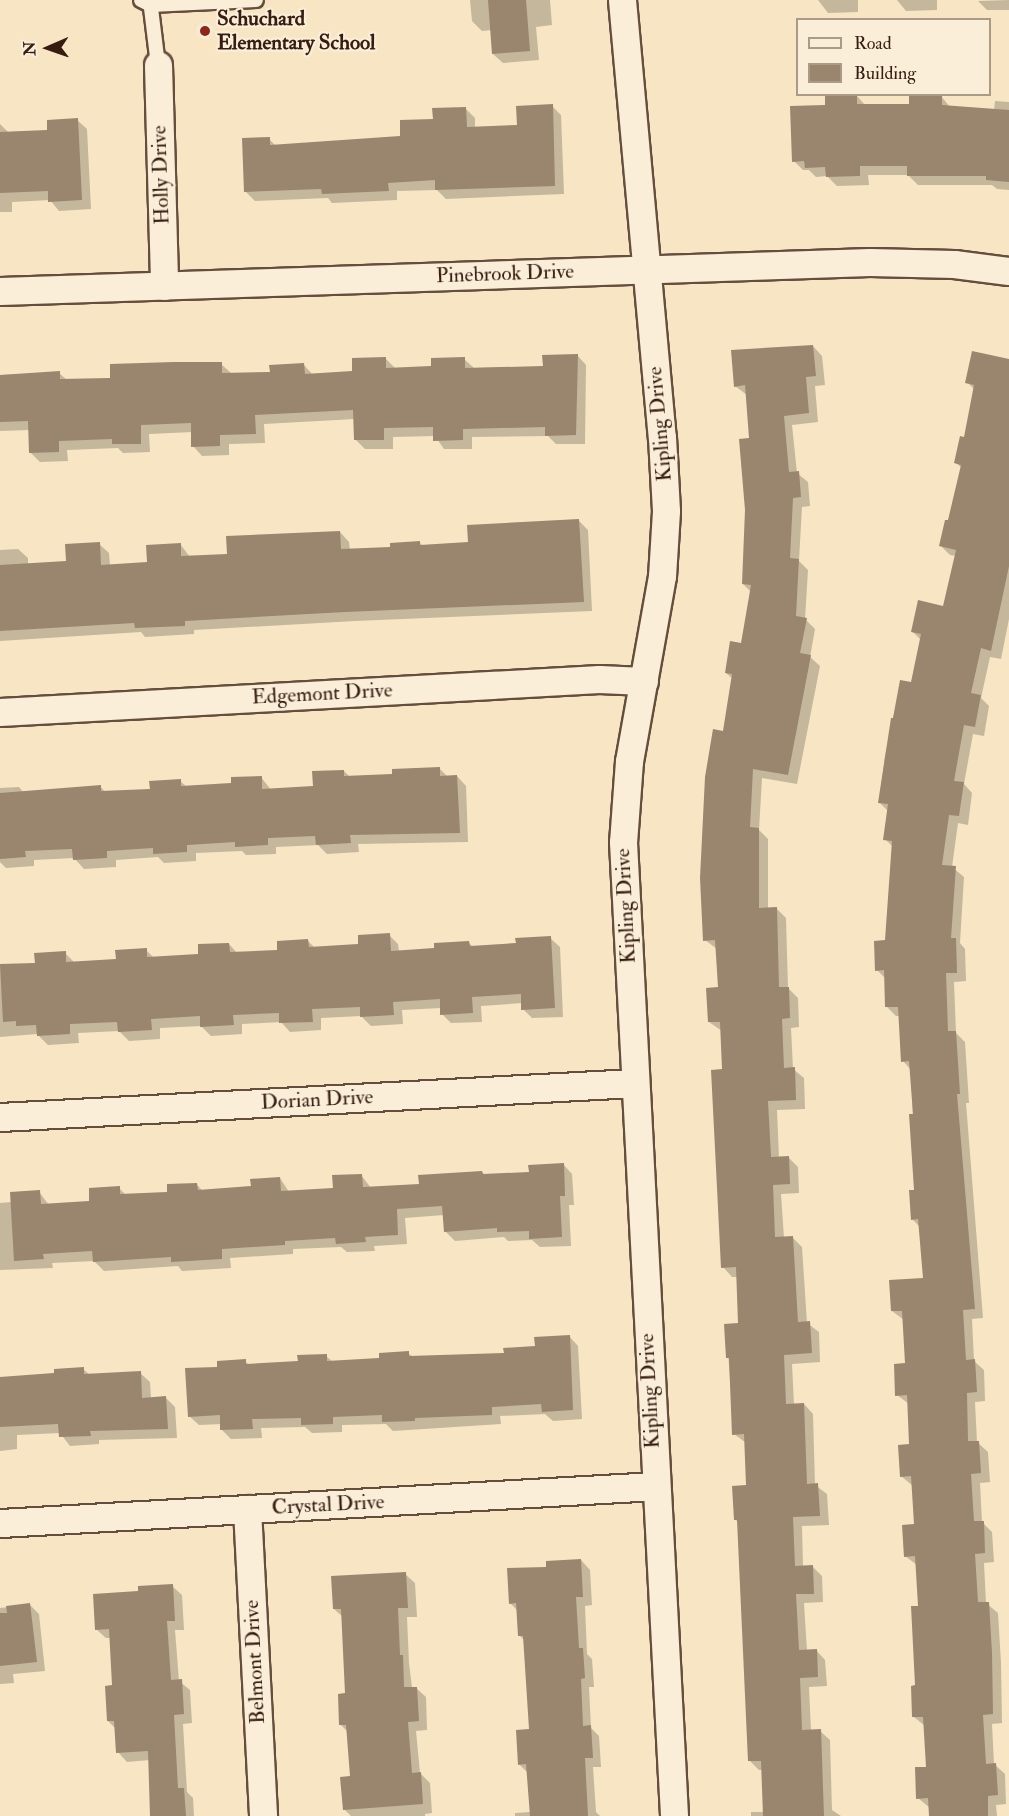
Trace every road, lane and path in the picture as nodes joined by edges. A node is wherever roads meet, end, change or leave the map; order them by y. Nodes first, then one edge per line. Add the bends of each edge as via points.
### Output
1 (256, 0) edge
2 (622, 0) edge
3 (148, 2) edge
4 (158, 65) joint
5 (646, 269) junction
6 (1009, 271) edge
7 (164, 286) junction
8 (0, 291) edge
9 (644, 681) junction
10 (0, 712) edge
11 (634, 1083) junction
12 (0, 1117) edge
13 (655, 1486) junction
14 (247, 1509) junction
15 (0, 1523) edge
16 (263, 1816) edge
17 (674, 1816) edge

1 - 3 lane
2 - 5 street, Kipling Drive
3 - 4 lane
4 - 7 street, Holly Drive
5 - 6 street, Pinebrook Drive via 880,262 954,264
5 - 7 street, Pinebrook Drive
5 - 9 street, Kipling Drive via 666,511 662,576
7 - 8 street, Pinebrook Drive
9 - 10 street, Edgemont Drive via 599,679
9 - 11 street, Kipling Drive via 628,761 622,842
11 - 12 street, Dorian Drive
11 - 13 street, Kipling Drive
13 - 14 street, Crystal Drive
13 - 17 street, Kipling Drive
14 - 15 street, Crystal Drive
14 - 16 street, Belmont Drive

